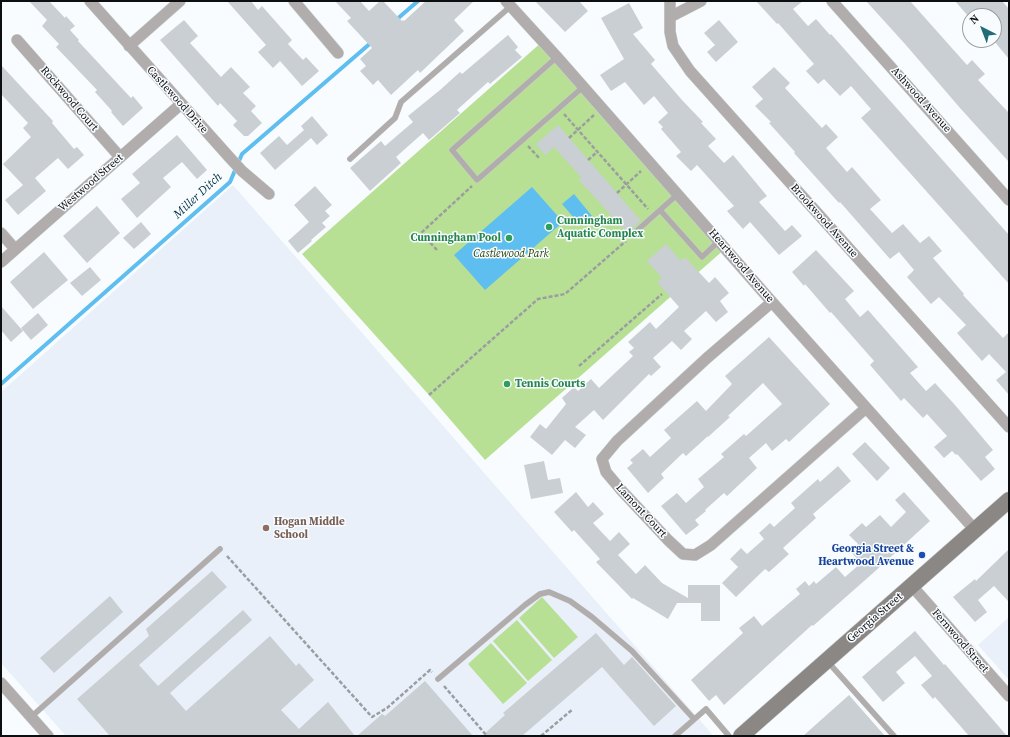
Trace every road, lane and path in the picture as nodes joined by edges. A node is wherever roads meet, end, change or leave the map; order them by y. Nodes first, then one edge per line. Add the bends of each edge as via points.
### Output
1 (90, 1) edge
2 (180, 1) edge
3 (294, 1) edge
4 (670, 1) edge
5 (701, 1) edge
6 (832, 1) edge
7 (508, 4) edge
8 (670, 17) junction
9 (17, 40) dead end
10 (129, 46) junction
11 (338, 53) dead end
12 (557, 57) junction
13 (583, 87) junction
14 (180, 104) junction
15 (559, 108) junction
16 (602, 108) junction
17 (578, 130) junction
18 (569, 138) dead end
19 (522, 140) junction
20 (597, 152) junction
21 (120, 157) junction
22 (350, 159) dead end
23 (540, 159) dead end
24 (588, 160) dead end
25 (650, 163) junction
26 (477, 180) junction
27 (626, 184) junction
28 (617, 193) dead end
29 (269, 194) dead end
30 (678, 194) junction
31 (1009, 200) edge
32 (660, 210) junction
33 (654, 216) junction
34 (1, 233) edge
35 (632, 235) joint
36 (719, 241) junction
37 (16, 249) junction
38 (437, 250) dead end
39 (1, 262) edge
40 (662, 294) dead end
41 (772, 302) junction
42 (579, 366) dead end
43 (429, 395) dead end
44 (866, 408) junction
45 (1009, 428) edge
46 (1009, 500) edge
47 (975, 530) junction
48 (220, 549) joint
49 (912, 586) junction
50 (827, 661) junction
51 (438, 679) junction
52 (1, 682) edge
53 (1009, 696) edge
54 (573, 709) dead end
55 (31, 717) junction
56 (694, 719) junction
57 (746, 735) edge
58 (48, 736) edge
59 (487, 736) edge
60 (541, 736) edge
61 (675, 736) edge
62 (729, 736) edge
63 (894, 736) edge

1 - 10 street, Castlewood Drive
2 - 10 street
3 - 11 street
4 - 8 street, Brookwood Avenue
5 - 8 street
6 - 31 street, Ashwood Avenue
7 - 12 street, Heartwood Avenue
7 - 22 lane via 401,102 395,118
8 - 45 street, Brookwood Avenue via 673,46 690,71
9 - 21 street, Rockwood Court
10 - 14 street, Castlewood Drive
12 - 13 street, Heartwood Avenue
12 - 26 lane via 452,150
13 - 15 lane
13 - 16 street, Heartwood Avenue
14 - 21 street, Westwood Street
14 - 29 street, Castlewood Drive via 242,171
15 - 17 path
15 - 19 lane
16 - 17 path
16 - 25 street, Heartwood Avenue
17 - 18 path
17 - 20 path
19 - 23 path
19 - 26 lane
20 - 24 path
20 - 27 path
21 - 37 street, Westwood Street
25 - 27 path
25 - 30 street, Heartwood Avenue
26 - 38 path via 421,232
27 - 28 path
27 - 33 path
30 - 32 lane
30 - 36 street, Heartwood Avenue
32 - 33 lane
32 - 36 lane via 702,257
33 - 35 lane
34 - 37 street
35 - 43 path via 565,294 538,299
36 - 41 street, Heartwood Avenue
37 - 39 street, Westwood Street
40 - 42 path
41 - 44 street, Heartwood Avenue
41 - 44 street, Lamont Court via 707,358 628,431 602,459 606,472 622,491 683,554 695,555 711,545
44 - 47 street, Heartwood Avenue
46 - 47 main road, Georgia Street
47 - 49 main road, Georgia Street
48 - 51 path via 372,717 387,708 430,670
48 - 55 lane
49 - 50 main road, Georgia Street
49 - 53 street, Fernwood Street
50 - 57 main road, Georgia Street
50 - 63 lane
51 - 56 lane via 525,605 540,594 549,592 570,601 632,651
51 - 59 path
52 - 55 street
54 - 60 path
55 - 58 street
56 - 61 lane
56 - 62 lane via 706,709

